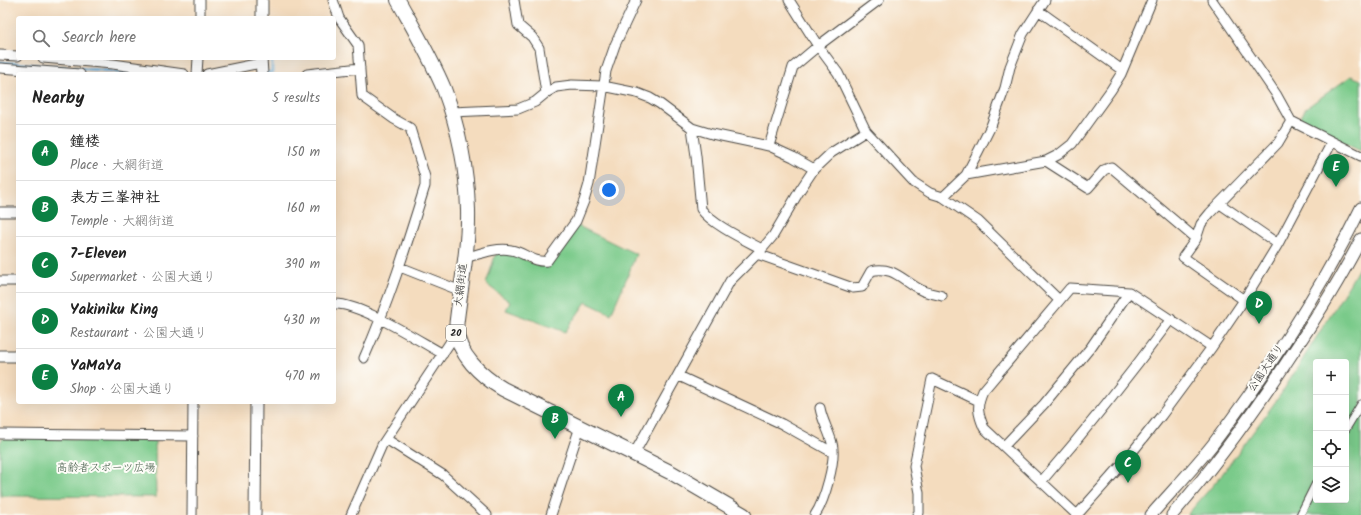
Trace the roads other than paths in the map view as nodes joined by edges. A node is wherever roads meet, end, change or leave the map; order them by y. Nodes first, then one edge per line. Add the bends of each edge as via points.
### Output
1 (200, 0) edge
2 (262, 0) edge
3 (333, 0) edge
4 (398, 0) edge
5 (514, 0) edge
6 (636, 0) edge
7 (789, 0) edge
8 (879, 0) edge
9 (1045, 0) edge
10 (1152, 0) edge
11 (1212, 0) edge
12 (1038, 10) junction
13 (200, 16) edge
14 (262, 16) edge
15 (818, 46) junction
16 (0, 55) edge
17 (16, 56) edge
18 (66, 60) edge
19 (198, 60) edge
20 (261, 66) edge
21 (0, 68) edge
22 (360, 68) junction
23 (1122, 70) junction
24 (53, 72) edge
25 (170, 72) edge
26 (197, 72) edge
27 (220, 72) edge
28 (325, 72) edge
29 (603, 86) junction
30 (546, 93) junction
31 (452, 112) junction
32 (1291, 121) junction
33 (692, 128) junction
34 (866, 131) junction
35 (1332, 142) junction
36 (768, 146) junction
37 (1361, 156) edge
38 (1046, 161) junction
39 (814, 169) junction
40 (966, 175) junction
41 (943, 197) junction
42 (1220, 204) junction
43 (1361, 208) edge
44 (0, 212) edge
45 (16, 212) edge
46 (1196, 239) junction
47 (1361, 239) edge
48 (1278, 244) junction
49 (759, 252) junction
50 (465, 258) junction
51 (400, 267) junction
52 (0, 280) edge
53 (16, 281) edge
54 (461, 291) junction
55 (1129, 292) junction
56 (942, 296) dead end
57 (1059, 300) junction
58 (1244, 300) junction
59 (336, 304) edge
60 (1171, 319) junction
61 (381, 320) junction
62 (456, 334) junction
63 (1212, 347) junction
64 (443, 354) junction
65 (0, 356) edge
66 (16, 356) edge
67 (364, 358) dead end
68 (678, 376) junction
69 (979, 401) junction
70 (193, 404) edge
71 (256, 404) edge
72 (1361, 404) edge
73 (820, 408) dead end
74 (1349, 424) edge
75 (580, 427) junction
76 (0, 434) edge
77 (193, 436) junction
78 (386, 439) junction
79 (1004, 446) junction
80 (832, 452) junction
81 (634, 454) junction
82 (1041, 482) junction
83 (1313, 490) edge
84 (192, 515) edge
85 (255, 515) edge
86 (351, 515) edge
87 (487, 515) edge
88 (551, 515) edge
89 (744, 515) edge
90 (815, 515) edge
91 (916, 515) edge
92 (1077, 515) edge
93 (1151, 515) edge
94 (1172, 515) edge
95 (1300, 515) edge

1 - 13 street
2 - 14 street
3 - 22 street via 339,18 358,45
4 - 31 main road, 大網街道 / 20 via 434,67
5 - 30 street via 520,29 532,37 539,48
6 - 29 street via 615,45
7 - 15 street
8 - 15 street
9 - 12 street
10 - 23 street
11 - 32 street via 1276,94
12 - 23 street
12 - 40 street via 1023,34 991,126
15 - 34 street via 838,73
15 - 36 street via 793,67
16 - 17 street
18 - 25 street
19 - 26 street
20 - 27 street
21 - 24 street
22 - 28 street
22 - 51 street via 362,96 410,128 426,177
23 - 38 street via 1111,90 1072,144
29 - 30 street via 572,85 556,87
29 - 33 street via 650,98
29 - 50 street via 589,184 584,201 576,221 547,261 539,262 511,250 496,250
30 - 31 street via 535,102 518,109
31 - 50 main road, 大網街道 / 20 via 461,153 468,210
32 - 35 street
32 - 42 street via 1278,143
33 - 36 street
33 - 49 street via 701,209 714,222
34 - 39 street via 831,153
34 - 41 street via 914,182 930,193
35 - 37 street
35 - 48 street
36 - 39 street
38 - 40 street
38 - 46 street via 1088,188 1104,170 1111,168
39 - 49 street via 773,236
40 - 41 street
41 - 57 street via 978,220
42 - 46 street via 1202,224
42 - 48 street
43 - 93 street, 公園大通り via 1329,269 1248,396 1212,445
44 - 45 street
46 - 58 street via 1183,257
47 - 94 street, 公園大通り via 1342,275 1274,381 1231,443
48 - 58 street
49 - 56 street via 853,288 862,286 871,271 884,268 901,276 920,290
49 - 68 street via 730,281
50 - 54 main road, 大網街道 / 20
51 - 54 street
51 - 61 street
52 - 53 street
54 - 62 main road, 大網街道 / 20
55 - 57 street via 1070,288
55 - 60 street
55 - 79 street via 1091,346 1044,404
57 - 69 street via 984,391
58 - 63 street
59 - 61 street via 349,306
60 - 63 street
60 - 82 street via 1129,377
61 - 64 street
61 - 67 street
62 - 64 street
62 - 75 main road, 大網街道 / 20 via 465,354 484,378 503,390
63 - 92 street via 1126,460
64 - 78 street
65 - 66 street
68 - 80 street via 776,421
68 - 81 street
69 - 79 street via 980,419 984,428
69 - 91 street via 932,379 914,466 919,494 919,513
70 - 77 street
71 - 85 street
72 - 74 street
73 - 80 street via 833,444
75 - 81 main road, 大網街道 / 20
75 - 88 street
76 - 77 street
77 - 84 street
78 - 86 street
78 - 87 street via 443,475
79 - 82 street
80 - 90 street via 831,475 820,508
81 - 89 main road, 大網街道 / 20
82 - 92 street
83 - 95 street

